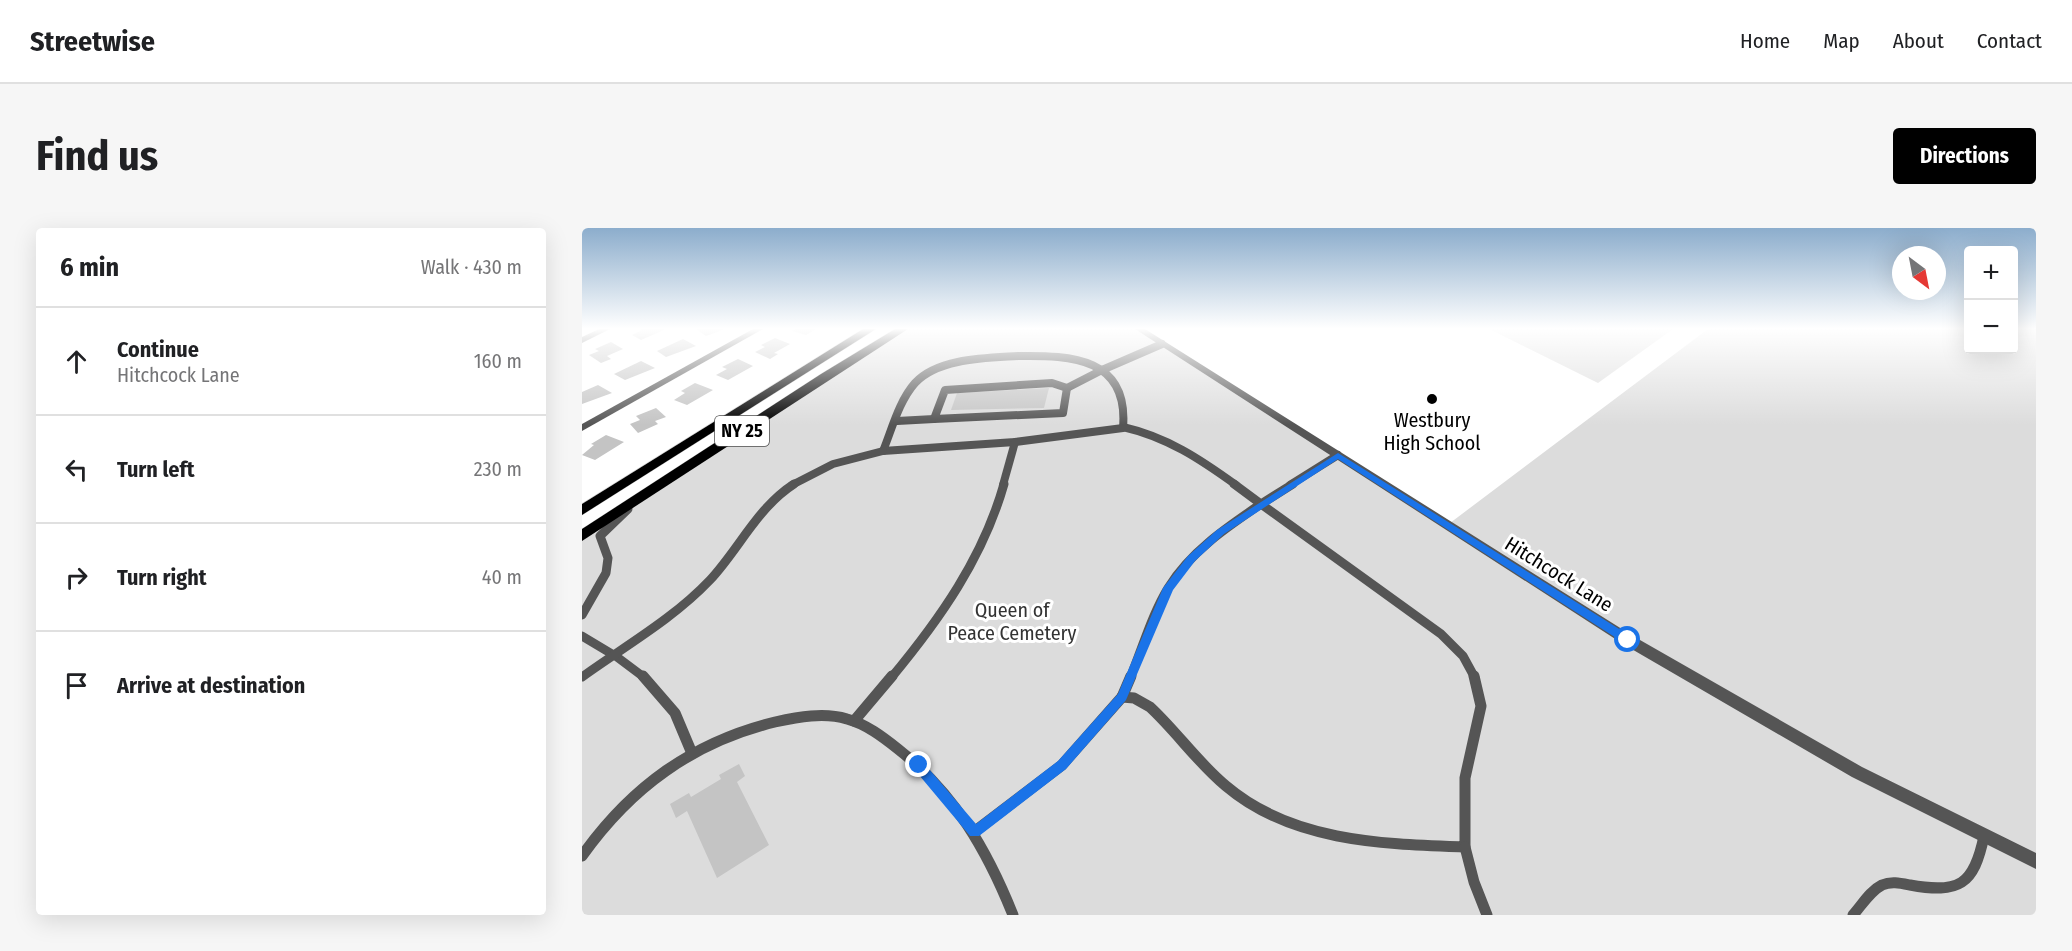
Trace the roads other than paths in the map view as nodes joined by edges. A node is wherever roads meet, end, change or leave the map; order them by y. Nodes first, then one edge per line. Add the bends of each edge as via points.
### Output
1 (702, 361) edge
2 (820, 361) edge
3 (853, 361) edge
4 (980, 361) edge
5 (1083, 361) edge
6 (1123, 361) edge
7 (1189, 361) edge
8 (1102, 370) junction
9 (1067, 388) junction
10 (934, 420) junction
11 (897, 421) junction
12 (1123, 427) junction
13 (582, 428) edge
14 (1015, 442) junction
15 (883, 451) junction
16 (1338, 456) junction
17 (640, 497) junction
18 (1261, 504) junction
19 (582, 510) edge
20 (582, 536) edge
21 (582, 615) edge
22 (582, 636) edge
23 (615, 654) junction
24 (582, 677) edge
25 (1122, 697) junction
26 (854, 721) junction
27 (691, 751) junction
28 (974, 832) junction
29 (1984, 836) junction
30 (1465, 847) junction
31 (582, 856) edge
32 (2036, 861) edge
33 (1013, 915) edge
34 (1487, 915) edge
35 (1853, 915) edge

1 - 13 street
2 - 19 main road, NY 25
3 - 17 main road, NY 25
4 - 11 lane via 951,363 929,372 915,383
5 - 8 lane
6 - 8 lane
7 - 16 street, Hitchcock Lane
8 - 9 lane
8 - 12 lane via 1120,390
9 - 10 lane via 1063,412
9 - 10 lane via 1052,383 945,390
10 - 11 lane
11 - 15 lane
12 - 14 lane
12 - 18 lane via 1175,442
14 - 15 lane
14 - 26 lane via 999,504 974,562 910,656
15 - 23 lane via 840,461 780,494 703,588
16 - 18 lane
16 - 29 street, Hitchcock Lane via 1628,640 1857,772
17 - 20 main road, NY 25
17 - 21 lane via 600,536 608,558 606,573
18 - 25 lane via 1220,532 1168,588
18 - 30 lane via 1442,634 1472,669 1483,709 1466,768
22 - 23 lane
23 - 24 lane
23 - 27 lane via 658,688 676,713
25 - 28 lane via 1062,765
25 - 30 lane via 1137,699 1154,711 1218,779 1276,818 1324,835 1369,843
26 - 27 lane via 834,717 793,719 726,736
26 - 28 lane via 884,737 919,765
27 - 31 lane via 633,795 604,825
28 - 33 lane
29 - 32 street, Hitchcock Lane
29 - 35 lane via 1980,864 1966,882 1941,890 1887,883 1875,890
30 - 34 lane

